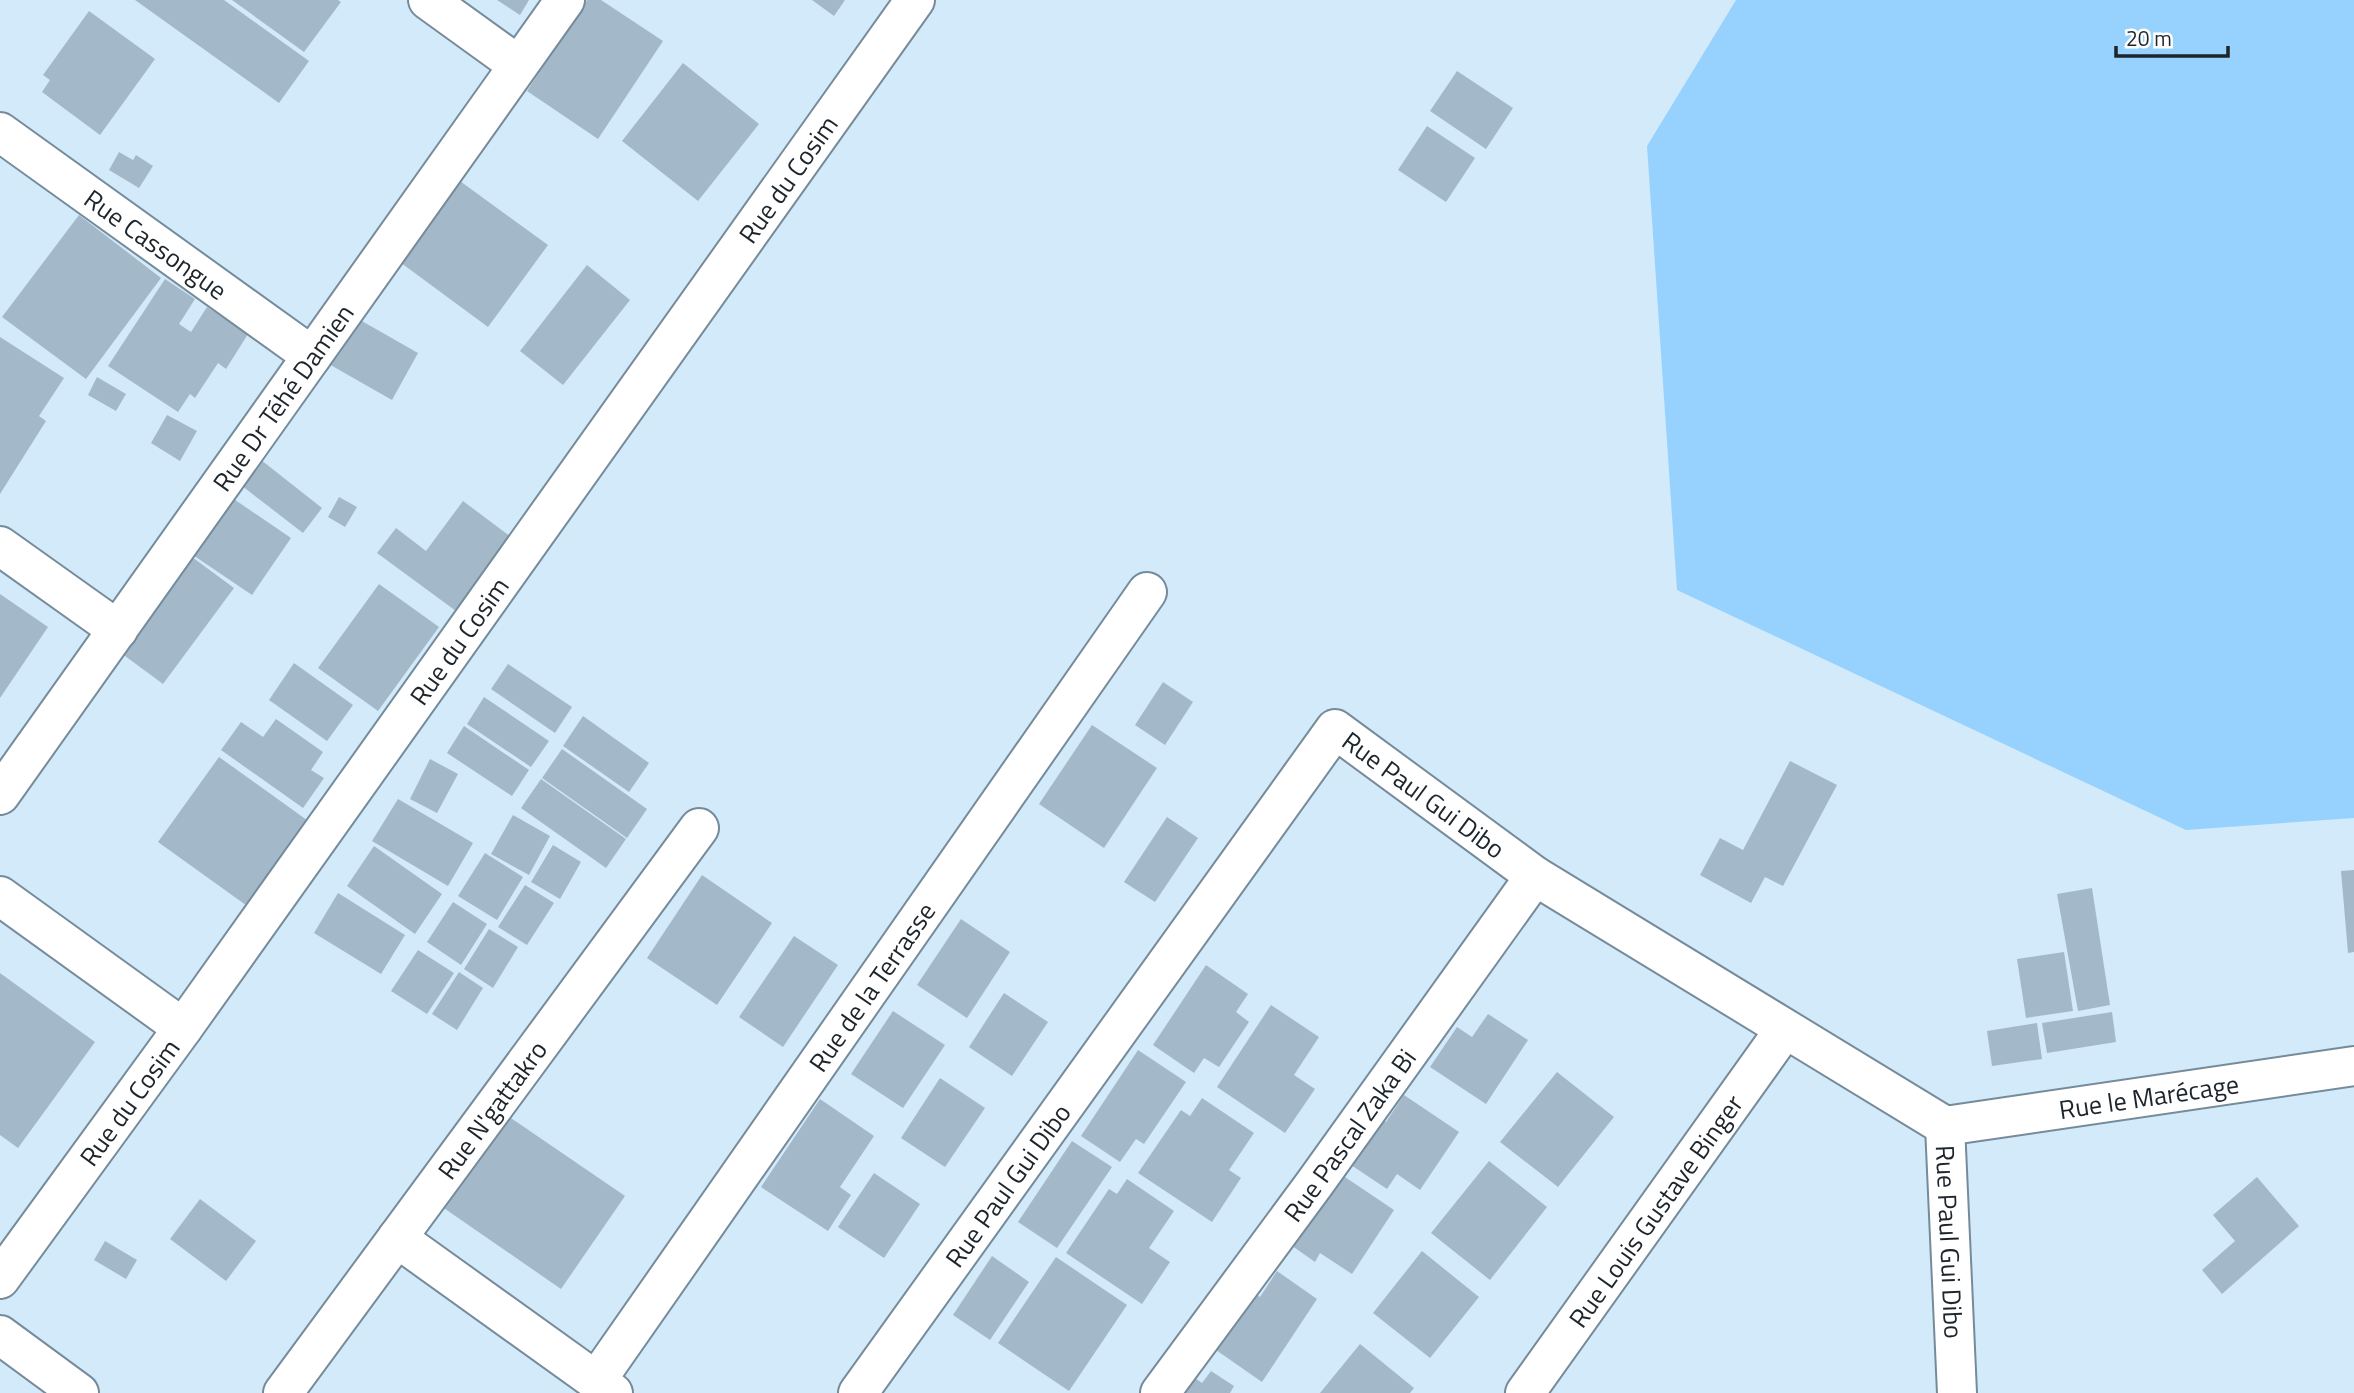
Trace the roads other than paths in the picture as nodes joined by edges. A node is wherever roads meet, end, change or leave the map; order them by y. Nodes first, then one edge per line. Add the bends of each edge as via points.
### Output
1 (428, 0) edge
2 (565, 0) edge
3 (915, 0) edge
4 (518, 65) junction
5 (0, 132) edge
6 (312, 356) junction
7 (0, 546) edge
8 (1147, 592) dead end
9 (118, 630) junction
10 (0, 795) edge
11 (699, 828) dead end
12 (1535, 876) junction
13 (0, 896) edge
14 (183, 1028) junction
15 (1785, 1029) junction
16 (2354, 1066) edge
17 (1945, 1126) junction
18 (397, 1238) junction
19 (0, 1279) edge
20 (0, 1335) edge
21 (605, 1387) edge
22 (79, 1393) edge
23 (283, 1393) edge
24 (858, 1393) edge
25 (1160, 1393) edge
26 (1525, 1393) edge
27 (1957, 1393) edge

1 - 4 street
2 - 4 street, Rue Dr Téhé Damien
3 - 14 street, Rue du Cosim
4 - 6 street, Rue Dr Téhé Damien
5 - 6 street, Rue Cassongue
6 - 9 street, Rue Dr Téhé Damien
7 - 9 street
8 - 21 street, Rue de la Terrasse
9 - 10 street, Rue Dr Téhé Damien
11 - 18 street, Rue N'gattakro
12 - 15 street, Rue Paul Gui Dibo
12 - 24 street, Rue Paul Gui Dibo via 1335,729
12 - 25 street, Rue Pascal Zaka Bi
13 - 14 street
14 - 19 street, Rue du Cosim
15 - 17 street, Rue Paul Gui Dibo
15 - 26 street, Rue Louis Gustave Binger
16 - 17 street, Rue le Marécage
17 - 27 street, Rue Paul Gui Dibo
18 - 21 street
18 - 23 street, Rue N'gattakro
20 - 22 street

